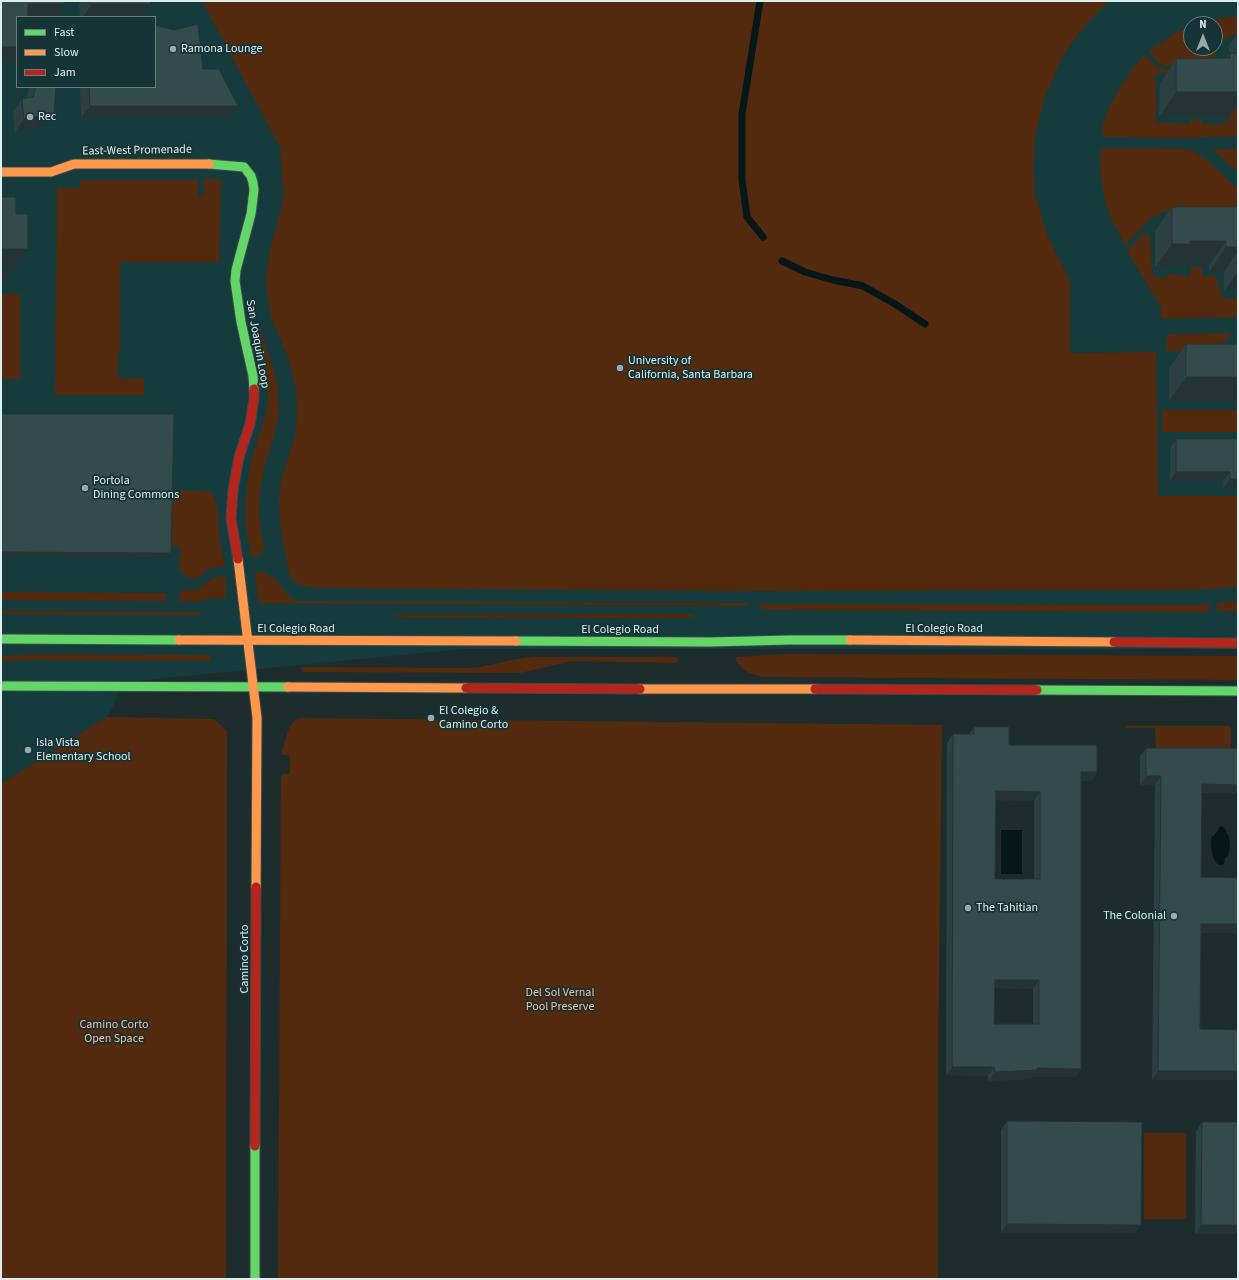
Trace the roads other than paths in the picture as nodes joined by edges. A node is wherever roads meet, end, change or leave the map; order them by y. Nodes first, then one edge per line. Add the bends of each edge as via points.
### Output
1 (1, 172) edge
2 (249, 172) joint
3 (1, 639) edge
4 (248, 640) junction
5 (1238, 643) edge
6 (1, 686) edge
7 (253, 687) junction
8 (1238, 691) edge
9 (255, 1279) edge

1 - 2 main road, East-West Promenade via 51,172 74,164 202,163 244,167
2 - 4 main road, San Joaquin Loop via 253,183 253,200 235,281 253,376 254,399 250,424 239,457 231,508
3 - 4 main road, El Colegio Road
4 - 5 main road, El Colegio Road
4 - 7 main road, Camino Corto
6 - 7 main road
7 - 8 main road
7 - 9 main road, Camino Corto via 257,718

